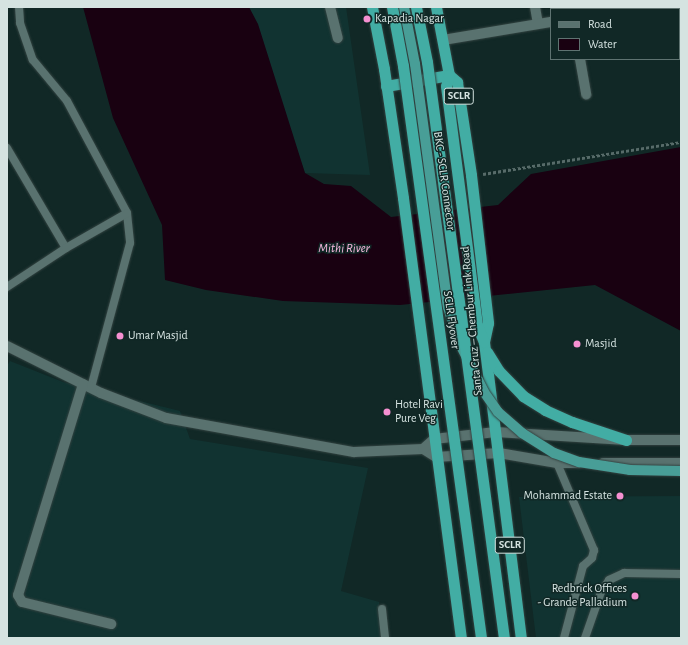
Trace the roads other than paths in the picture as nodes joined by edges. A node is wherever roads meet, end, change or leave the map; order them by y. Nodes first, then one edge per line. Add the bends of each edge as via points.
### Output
1 (19, 7) edge
2 (330, 7) edge
3 (372, 7) edge
4 (392, 7) edge
5 (404, 7) edge
6 (416, 7) edge
7 (436, 7) edge
8 (535, 7) edge
9 (550, 22) edge
10 (538, 24) junction
11 (338, 38) dead end
12 (443, 40) junction
13 (580, 60) edge
14 (448, 75) junction
15 (386, 86) junction
16 (586, 94) dead end
17 (7, 148) edge
18 (127, 214) junction
19 (66, 248) junction
20 (7, 287) edge
21 (482, 324) junction
22 (7, 346) edge
23 (485, 346) junction
24 (87, 386) junction
25 (496, 432) junction
26 (434, 440) junction
27 (626, 440) junction
28 (681, 440) edge
29 (423, 448) junction
30 (499, 453) junction
31 (436, 457) junction
32 (557, 462) junction
33 (681, 463) edge
34 (681, 471) edge
35 (681, 574) edge
36 (382, 609) dead end
37 (112, 624) dead end
38 (385, 638) edge
39 (461, 638) edge
40 (481, 638) edge
41 (504, 638) edge
42 (521, 638) edge
43 (564, 638) edge
44 (585, 638) edge

1 - 18 lane via 20,23 33,60 67,101
2 - 11 street
3 - 15 highway
4 - 40 highway, SCLR Flyover, bridge via 403,66
5 - 34 main road, BKC - SCLR Connector, bridge via 415,64 448,307 472,372 498,412 522,433 554,452 579,462 630,470
6 - 41 highway, bridge via 427,62
7 - 12 highway, Santa Cruz – Chembur Link Road / SCLR
8 - 10 street
9 - 10 street
10 - 12 street
12 - 14 highway, Santa Cruz – Chembur Link Road / SCLR
13 - 16 street
14 - 15 highway
14 - 21 highway via 446,86
14 - 21 highway, Santa Cruz – Chembur Link Road / SCLR via 457,82 471,175
15 - 26 highway
17 - 19 lane
18 - 19 lane
18 - 24 lane via 130,243
19 - 20 lane
21 - 23 highway, Santa Cruz – Chembur Link Road / SCLR
22 - 24 street
23 - 25 highway, Santa Cruz – Chembur Link Road / SCLR
23 - 27 highway via 499,371 522,396 545,410
24 - 29 street via 166,418 212,428 354,452
24 - 37 street via 18,595 22,602
25 - 26 street
25 - 27 street
25 - 30 highway, Santa Cruz – Chembur Link Road / SCLR
26 - 29 street
26 - 31 highway
27 - 28 street
29 - 31 street
30 - 31 street
30 - 32 street
30 - 42 highway, Santa Cruz – Chembur Link Road / SCLR
31 - 39 highway
32 - 33 street
32 - 43 lane via 594,550 592,558 583,566
35 - 44 lane via 624,573 609,580 601,592
36 - 38 lane

